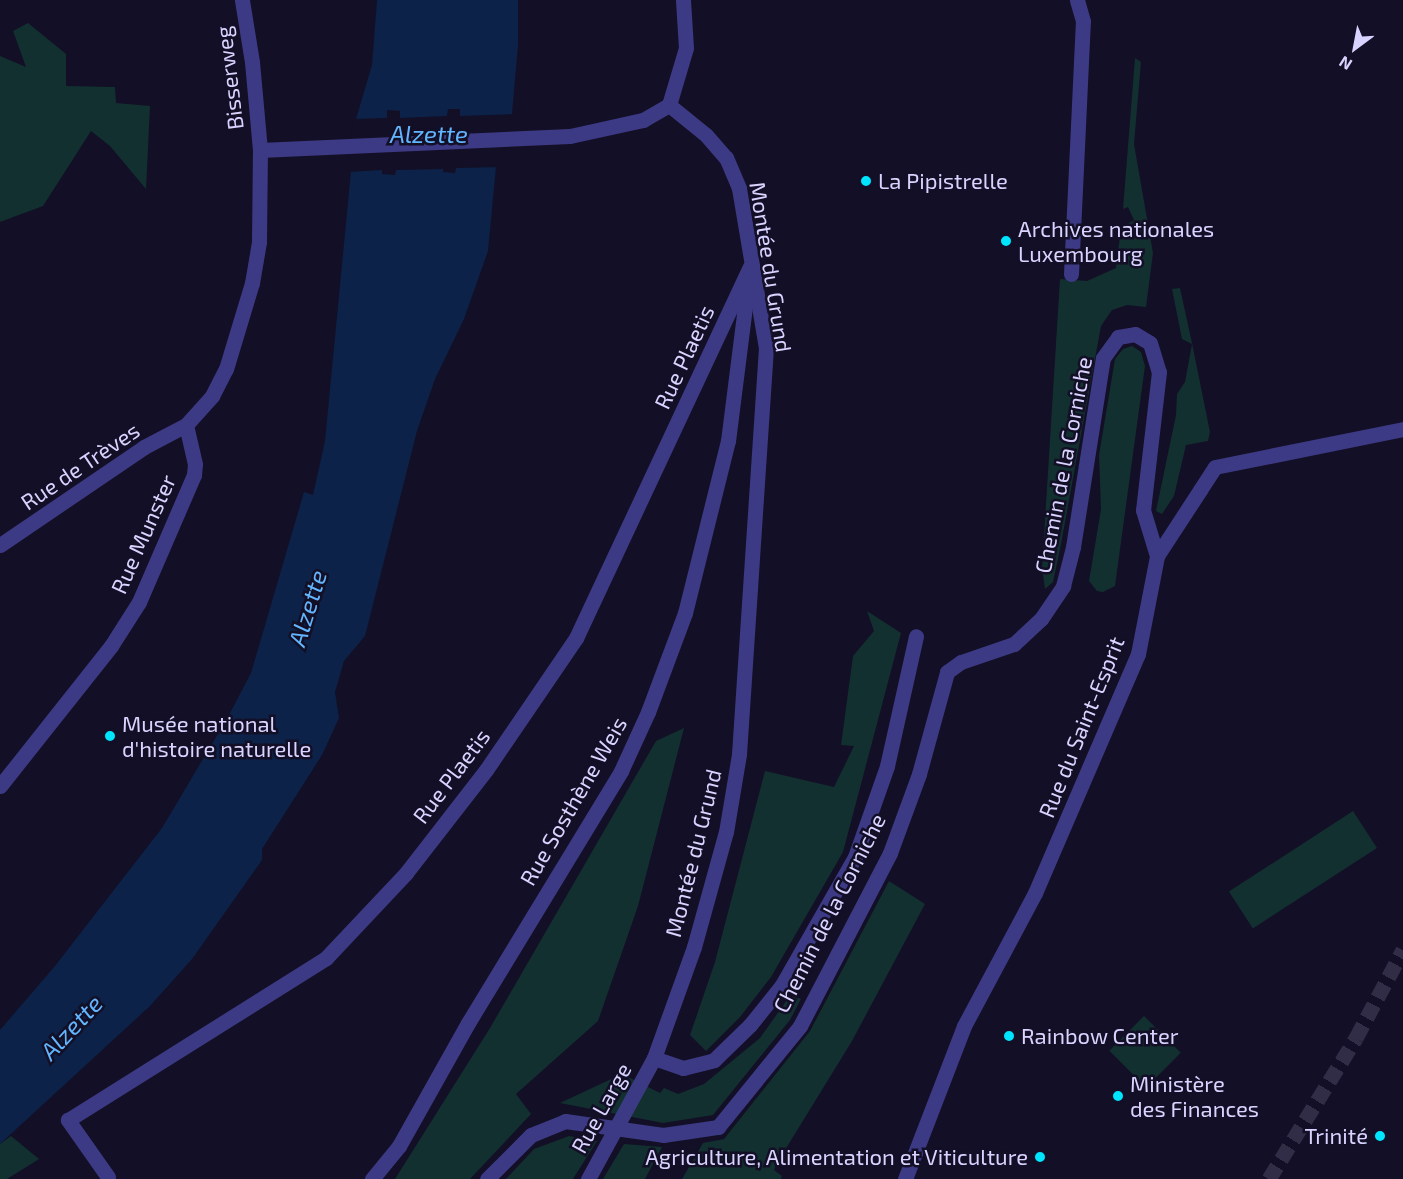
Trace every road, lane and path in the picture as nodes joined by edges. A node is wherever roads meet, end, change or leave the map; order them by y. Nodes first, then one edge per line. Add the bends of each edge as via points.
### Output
1 (242, 0) edge
2 (683, 0) edge
3 (1077, 0) edge
4 (669, 105) junction
5 (260, 150) junction
6 (750, 267) junction
7 (1071, 274) dead end
8 (186, 425) junction
9 (1403, 429) edge
10 (0, 545) edge
11 (1156, 556) junction
12 (916, 636) dead end
13 (0, 786) edge
14 (654, 1058) junction
15 (108, 1177) dead end
16 (372, 1179) edge
17 (487, 1179) edge
18 (588, 1179) edge
19 (905, 1179) edge

1 - 5 street, Bisserweg
2 - 4 street via 686,48
3 - 7 street via 1083,21
4 - 5 street via 643,120 615,128 522,140
4 - 6 street, Montée du Grund via 706,135 726,158 739,188
5 - 8 street via 259,242 252,283 226,369 212,396
6 - 14 street, Montée du Grund via 766,348 740,754 726,832 694,947
6 - 15 street, Rue Plaetis via 576,638 486,770 406,873 326,958 68,1120
6 - 16 street, Rue Sosthène Weis via 728,441 685,613 648,712 621,771 468,1023 399,1146
8 - 10 street, Rue de Trèves via 144,447
8 - 13 street, Rue Munster via 194,475 139,602 85,681
9 - 11 street, Rue du Saint-Esprit via 1215,467
11 - 17 street, Chemin de la Corniche, bridge via 1143,510 1159,372 1150,343 1135,334 1118,337 1103,358 1073,547 1063,586 1041,619 1014,644 961,662 947,672 919,774 890,853 800,1026 718,1127 663,1135 565,1121 531,1135
11 - 19 street, Rue du Saint-Esprit via 1138,654 1049,864 964,1026
12 - 14 street via 887,766 855,857 782,985 750,1025 714,1060 683,1068
14 - 18 street, Rue Large

